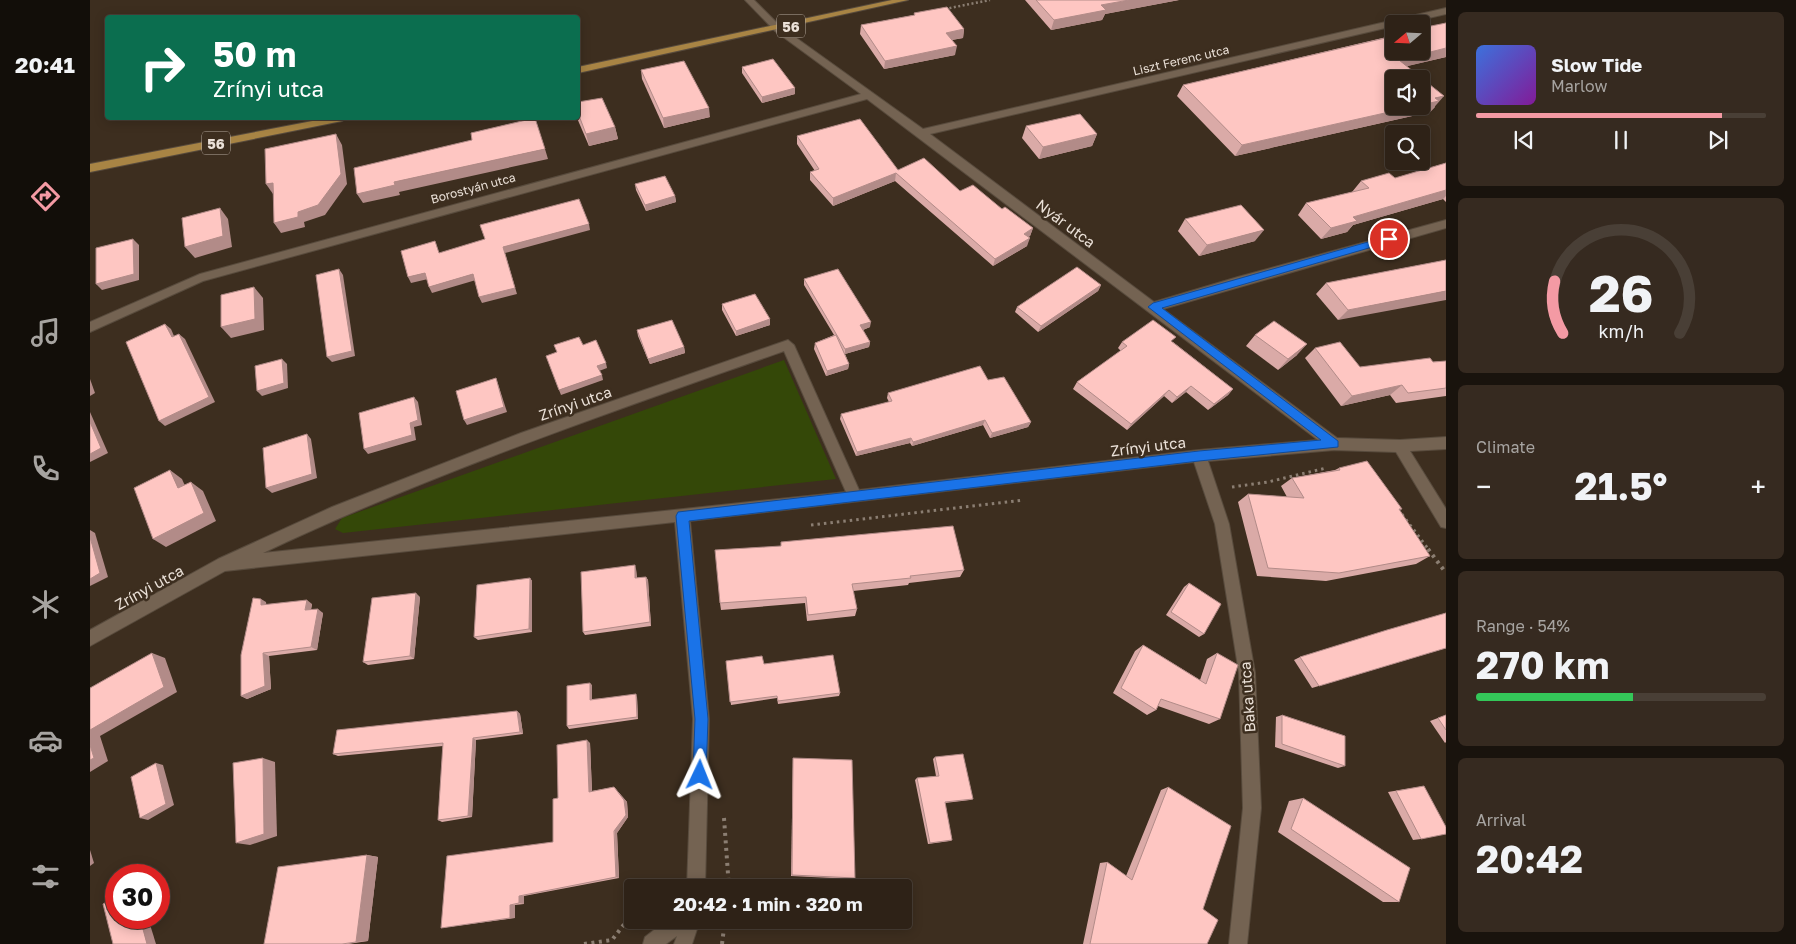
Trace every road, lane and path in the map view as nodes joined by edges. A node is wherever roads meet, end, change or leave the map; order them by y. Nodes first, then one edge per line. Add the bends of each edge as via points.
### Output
1 (749, 0) edge
2 (904, 0) edge
3 (1446, 11) edge
4 (778, 28) junction
5 (580, 70) edge
6 (869, 94) junction
7 (332, 120) edge
8 (921, 133) junction
9 (90, 168) edge
10 (1446, 224) edge
11 (1153, 307) junction
12 (90, 327) edge
13 (1446, 443) edge
14 (1334, 444) junction
15 (1400, 446) junction
16 (1199, 456) junction
17 (1333, 468) dead end
18 (1232, 488) dead end
19 (856, 497) junction
20 (1394, 504) edge
21 (682, 516) junction
22 (1446, 522) edge
23 (223, 564) junction
24 (1446, 573) edge
25 (90, 638) edge
26 (696, 879) edge
27 (624, 924) edge
28 (670, 929) edge
29 (688, 929) edge
30 (724, 929) edge
31 (584, 944) edge
32 (652, 944) edge
33 (683, 944) edge
34 (722, 944) edge
35 (1238, 944) edge

1 - 4 street, Nyár utca
2 - 4 main road, 56
3 - 8 street, Liszt Ferenc utca
4 - 5 main road, 56
4 - 6 street, Nyár utca
6 - 8 street, Nyár utca
6 - 12 street, Borostyán utca via 200,278
7 - 9 main road, 56
8 - 11 street, Nyár utca
10 - 11 street
11 - 14 street, Nyár utca
13 - 15 street, Zrínyi utca
14 - 15 street, Zrínyi utca
14 - 16 street, Zrínyi utca
15 - 22 street
16 - 19 street, Zrínyi utca
16 - 35 street, Baka utca via 1222,524 1247,673 1252,808
17 - 18 path via 1289,475 1268,484
19 - 21 street, Zrínyi utca
19 - 23 street, Zrínyi utca via 788,345 526,437 337,511
20 - 24 path
21 - 23 street, Zrínyi utca
21 - 26 street via 702,719
23 - 25 street, Zrínyi utca
27 - 31 path via 612,940
28 - 32 street
29 - 33 street
30 - 34 path

